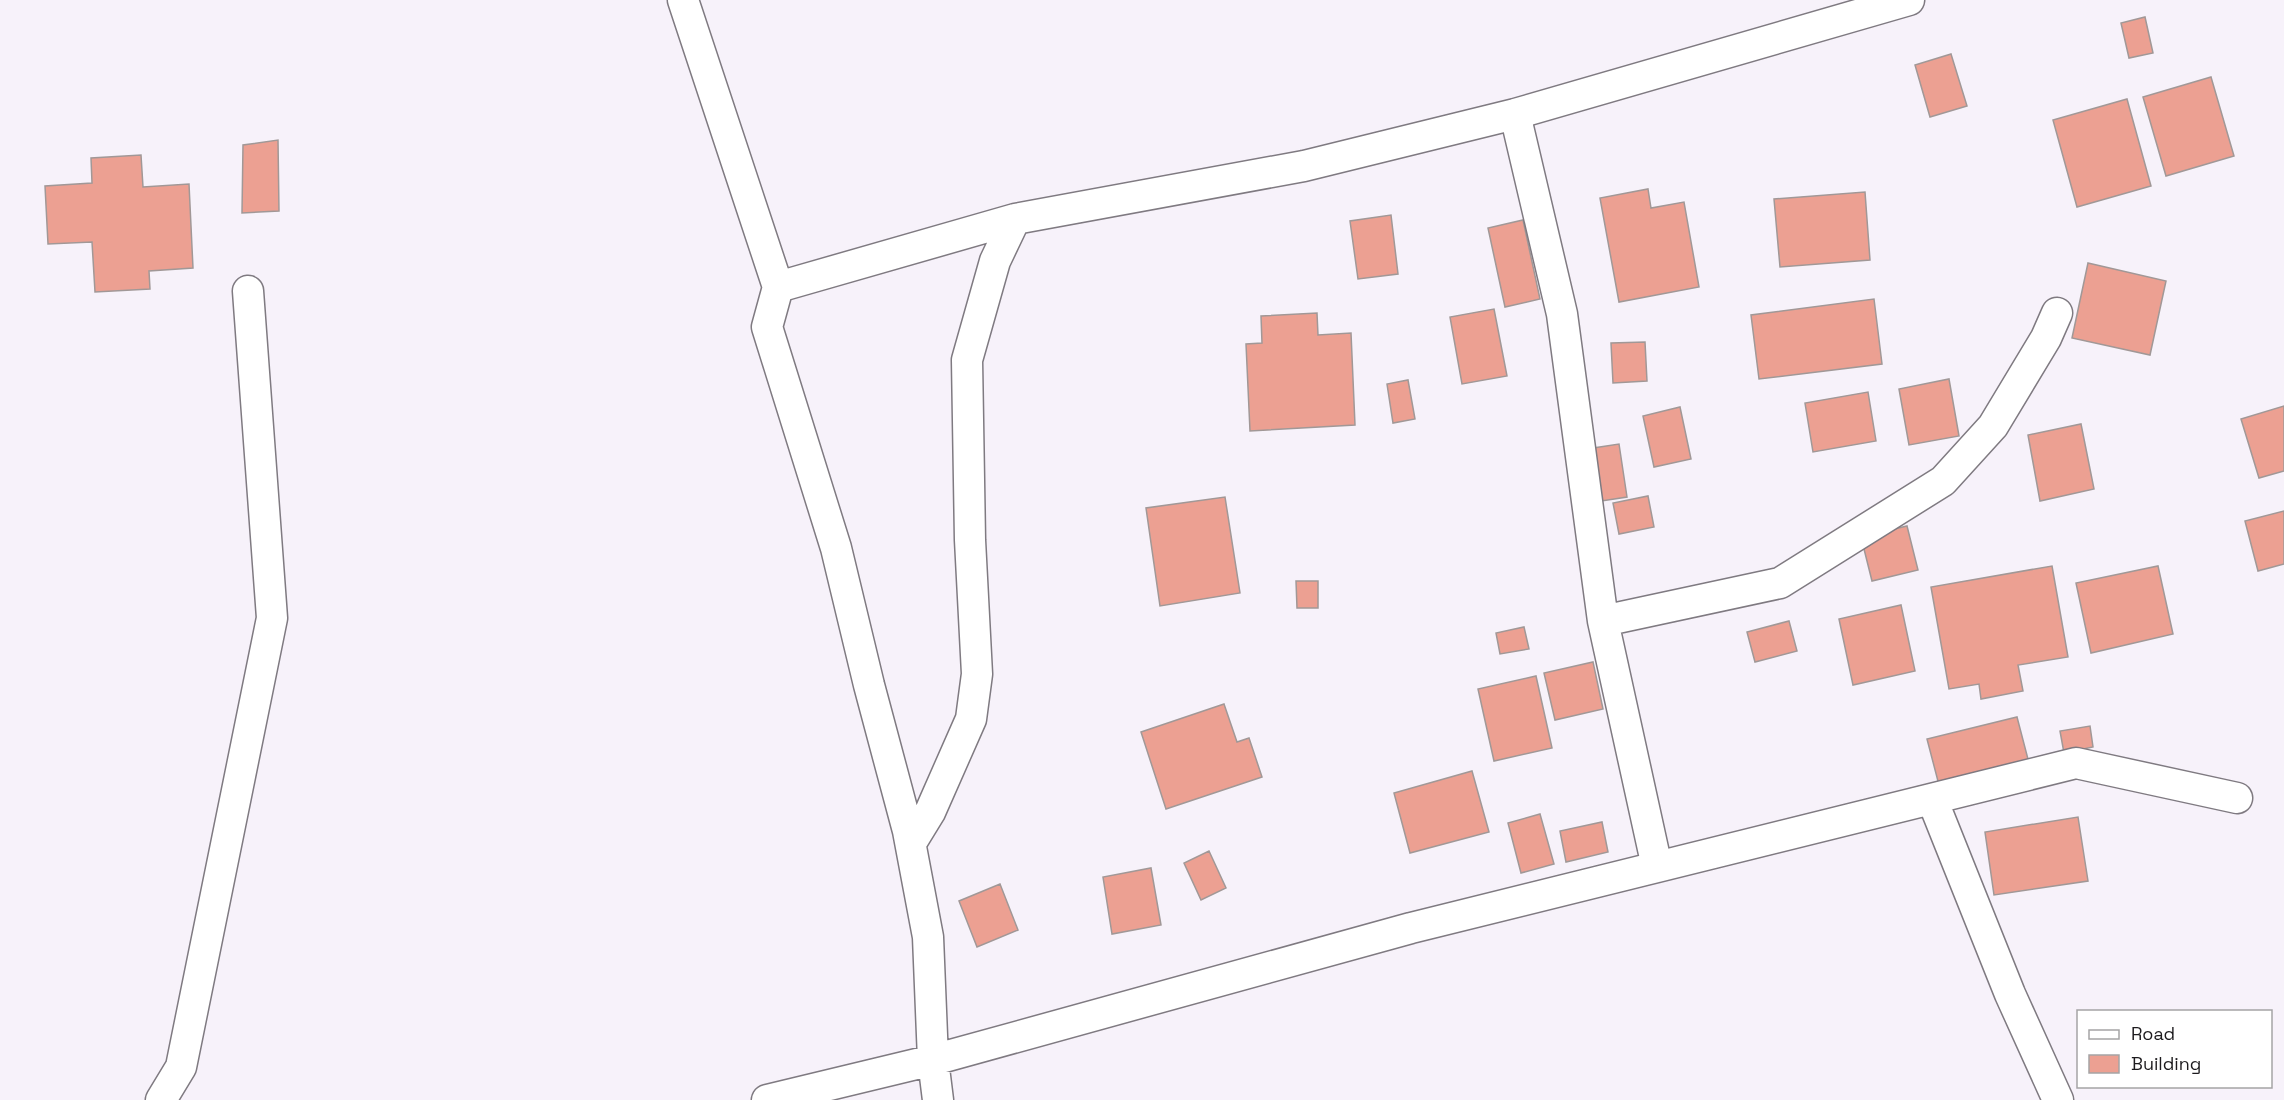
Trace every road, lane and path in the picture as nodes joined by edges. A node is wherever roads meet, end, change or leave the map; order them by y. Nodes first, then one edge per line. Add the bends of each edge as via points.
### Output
1 (683, 0) edge
2 (1910, 0) edge
3 (1515, 114) junction
4 (1015, 219) junction
5 (778, 288) junction
6 (248, 291) dead end
7 (2057, 313) dead end
8 (1603, 621) junction
9 (2237, 798) dead end
10 (1932, 799) junction
11 (911, 843) junction
12 (1657, 867) junction
13 (933, 1060) junction
14 (161, 1100) edge
15 (767, 1100) edge
16 (938, 1100) edge
17 (2058, 1100) edge

1 - 5 street
2 - 3 street
3 - 4 street via 1304,166
3 - 8 street via 1562,315
4 - 5 street
4 - 11 street via 995,261 967,360 977,674 971,719 930,812
5 - 11 street via 767,327 836,548
6 - 14 street via 272,618 181,1067
7 - 8 street via 1993,426 1943,481 1780,583
8 - 12 street
9 - 10 street via 2076,763
10 - 12 street
10 - 17 street via 2010,994
11 - 13 street via 928,937
12 - 13 street via 1411,928
13 - 15 street
13 - 16 street

